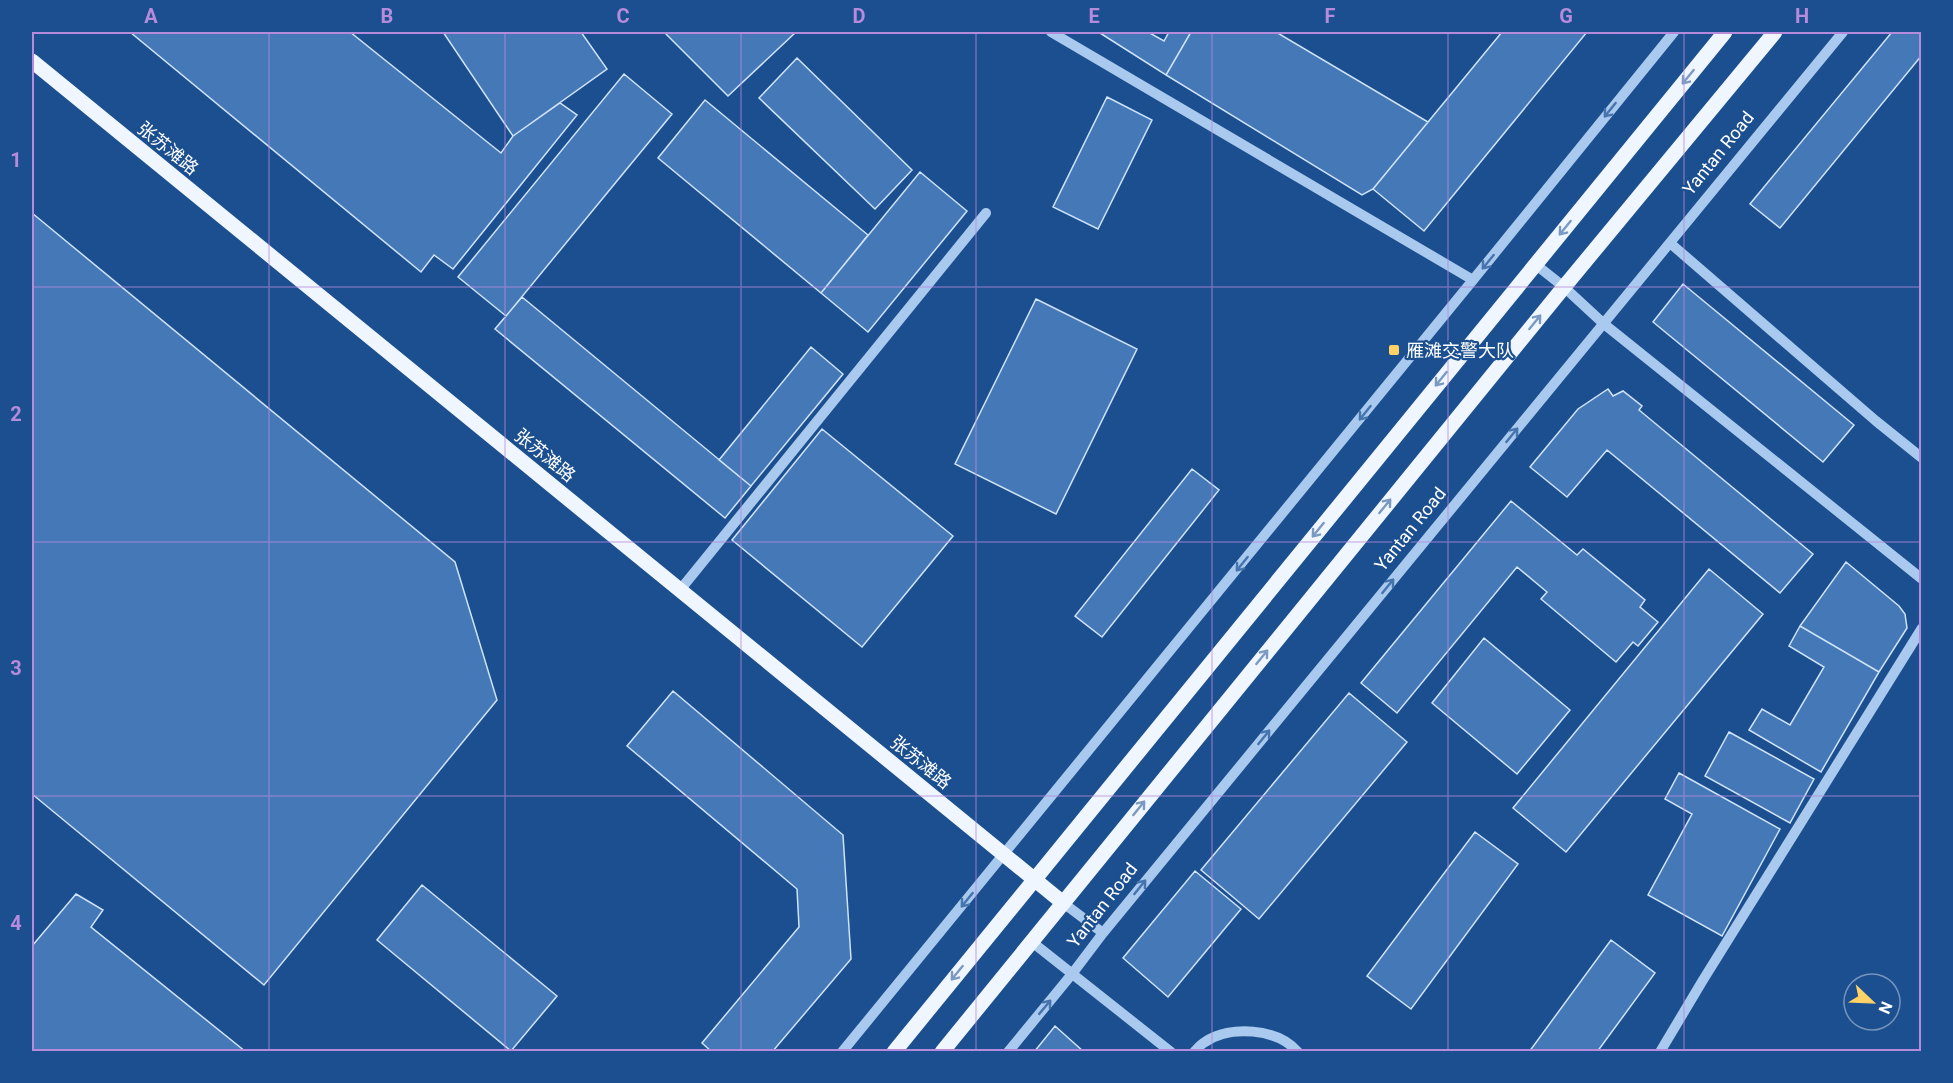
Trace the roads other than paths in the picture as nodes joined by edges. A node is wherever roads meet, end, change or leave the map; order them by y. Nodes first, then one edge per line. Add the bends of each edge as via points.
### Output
1 (1051, 32) edge
2 (1674, 32) edge
3 (1725, 32) edge
4 (1775, 32) edge
5 (1843, 32) edge
6 (32, 61) edge
7 (986, 213) dead end
8 (1670, 243) junction
9 (1535, 264) junction
10 (1473, 280) junction
11 (1563, 287) junction
12 (1604, 324) junction
13 (1922, 458) edge
14 (1922, 579) edge
15 (680, 590) junction
16 (1922, 628) edge
17 (1004, 855) junction
18 (1034, 879) junction
19 (1062, 903) junction
20 (1103, 933) junction
21 (1032, 942) junction
22 (1072, 974) junction
23 (842, 1052) edge
24 (894, 1052) edge
25 (942, 1052) edge
26 (1008, 1052) edge
27 (1171, 1052) edge
28 (1194, 1052) edge
29 (1298, 1052) edge
30 (1660, 1052) edge

1 - 10 street
2 -> 10 street
3 -> 9 main road
4 - 11 main road, Yantan Road
5 - 8 street, Yantan Road
6 - 15 main road, 张苏滩路
7 - 15 street
8 - 12 street, Yantan Road
8 - 13 street
9 - 11 street
9 -> 18 main road
10 -> 17 street
11 - 12 street
19 -> 11 main road, Yantan Road
12 - 14 street
20 -> 12 street, Yantan Road
15 - 17 main road, 张苏滩路
16 - 30 street
17 - 18 main road, 张苏滩路
17 -> 23 street
18 - 19 main road, 张苏滩路
18 -> 24 main road
19 - 20 street
19 - 21 main road, Yantan Road
20 - 22 street, Yantan Road
21 - 22 street
21 - 25 main road, Yantan Road
26 -> 22 street, Yantan Road
22 - 27 street
28 - 29 street via 1206,1041 1234,1031 1265,1033 1292,1045

